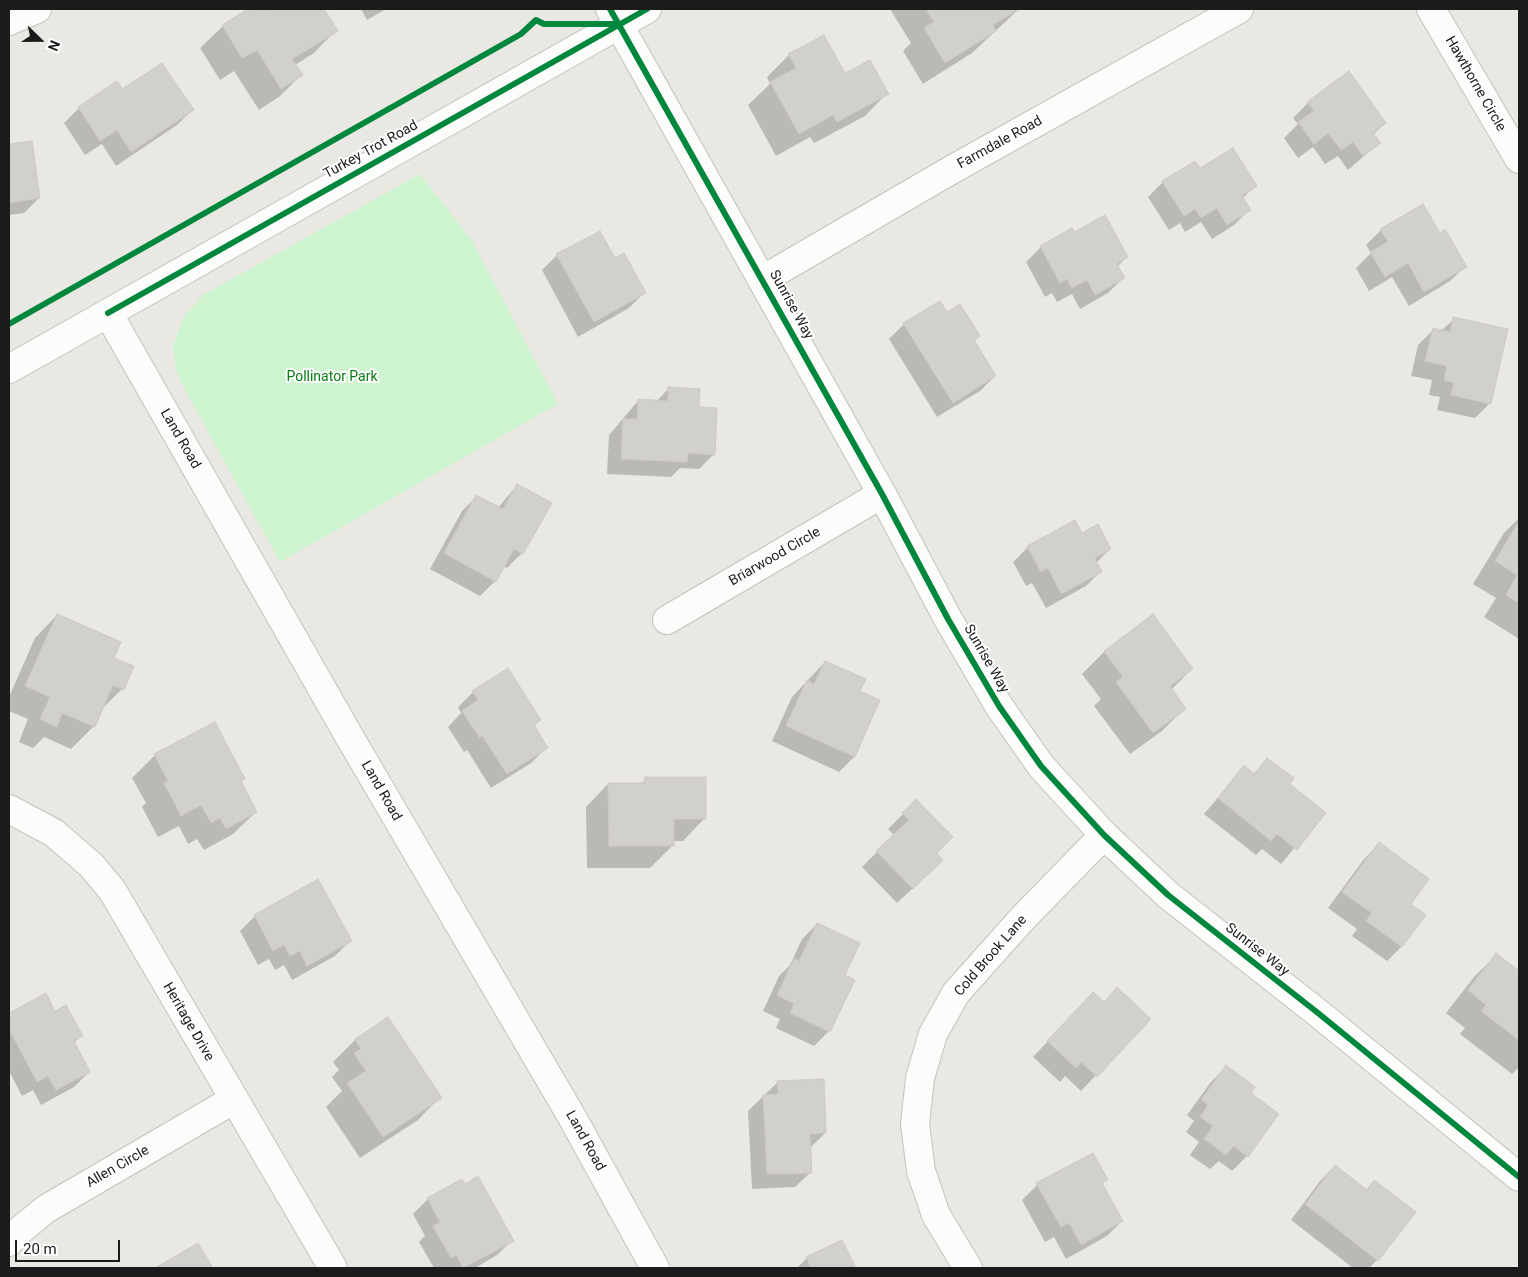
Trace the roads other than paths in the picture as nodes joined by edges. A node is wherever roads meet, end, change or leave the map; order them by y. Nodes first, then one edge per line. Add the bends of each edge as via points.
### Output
1 (37, 9) edge
2 (647, 9) edge
3 (1239, 9) edge
4 (1431, 9) edge
5 (615, 16) edge
6 (9, 21) edge
7 (1519, 159) edge
8 (762, 280) junction
9 (108, 313) junction
10 (9, 369) edge
11 (882, 494) junction
12 (667, 620) dead end
13 (9, 809) edge
14 (1104, 835) junction
15 (233, 1100) junction
16 (1519, 1177) edge
17 (9, 1242) edge
18 (333, 1268) edge
19 (655, 1268) edge
20 (968, 1268) edge

1 - 6 street
2 - 5 street, Turkey Trot Road
3 - 8 street, Farmdale Road
4 - 7 street, Hawthorne Circle
5 - 8 street, Sunrise Way
5 - 9 street, Turkey Trot Road
8 - 11 street, Sunrise Way
9 - 10 street, Turkey Trot Road
9 - 19 street, Land Road via 349,736 572,1117
11 - 12 street, Briarwood Circle
11 - 14 street, Sunrise Way via 948,619 999,706 1041,766
13 - 15 street, Heritage Drive via 54,833 91,864 112,890
14 - 16 street, Sunrise Way via 1168,895
14 - 20 street, Cold Brook Lane via 956,993 933,1034 920,1078 915,1124 921,1171 936,1215
15 - 17 street, Allen Circle via 46,1209
15 - 18 street, Heritage Drive

